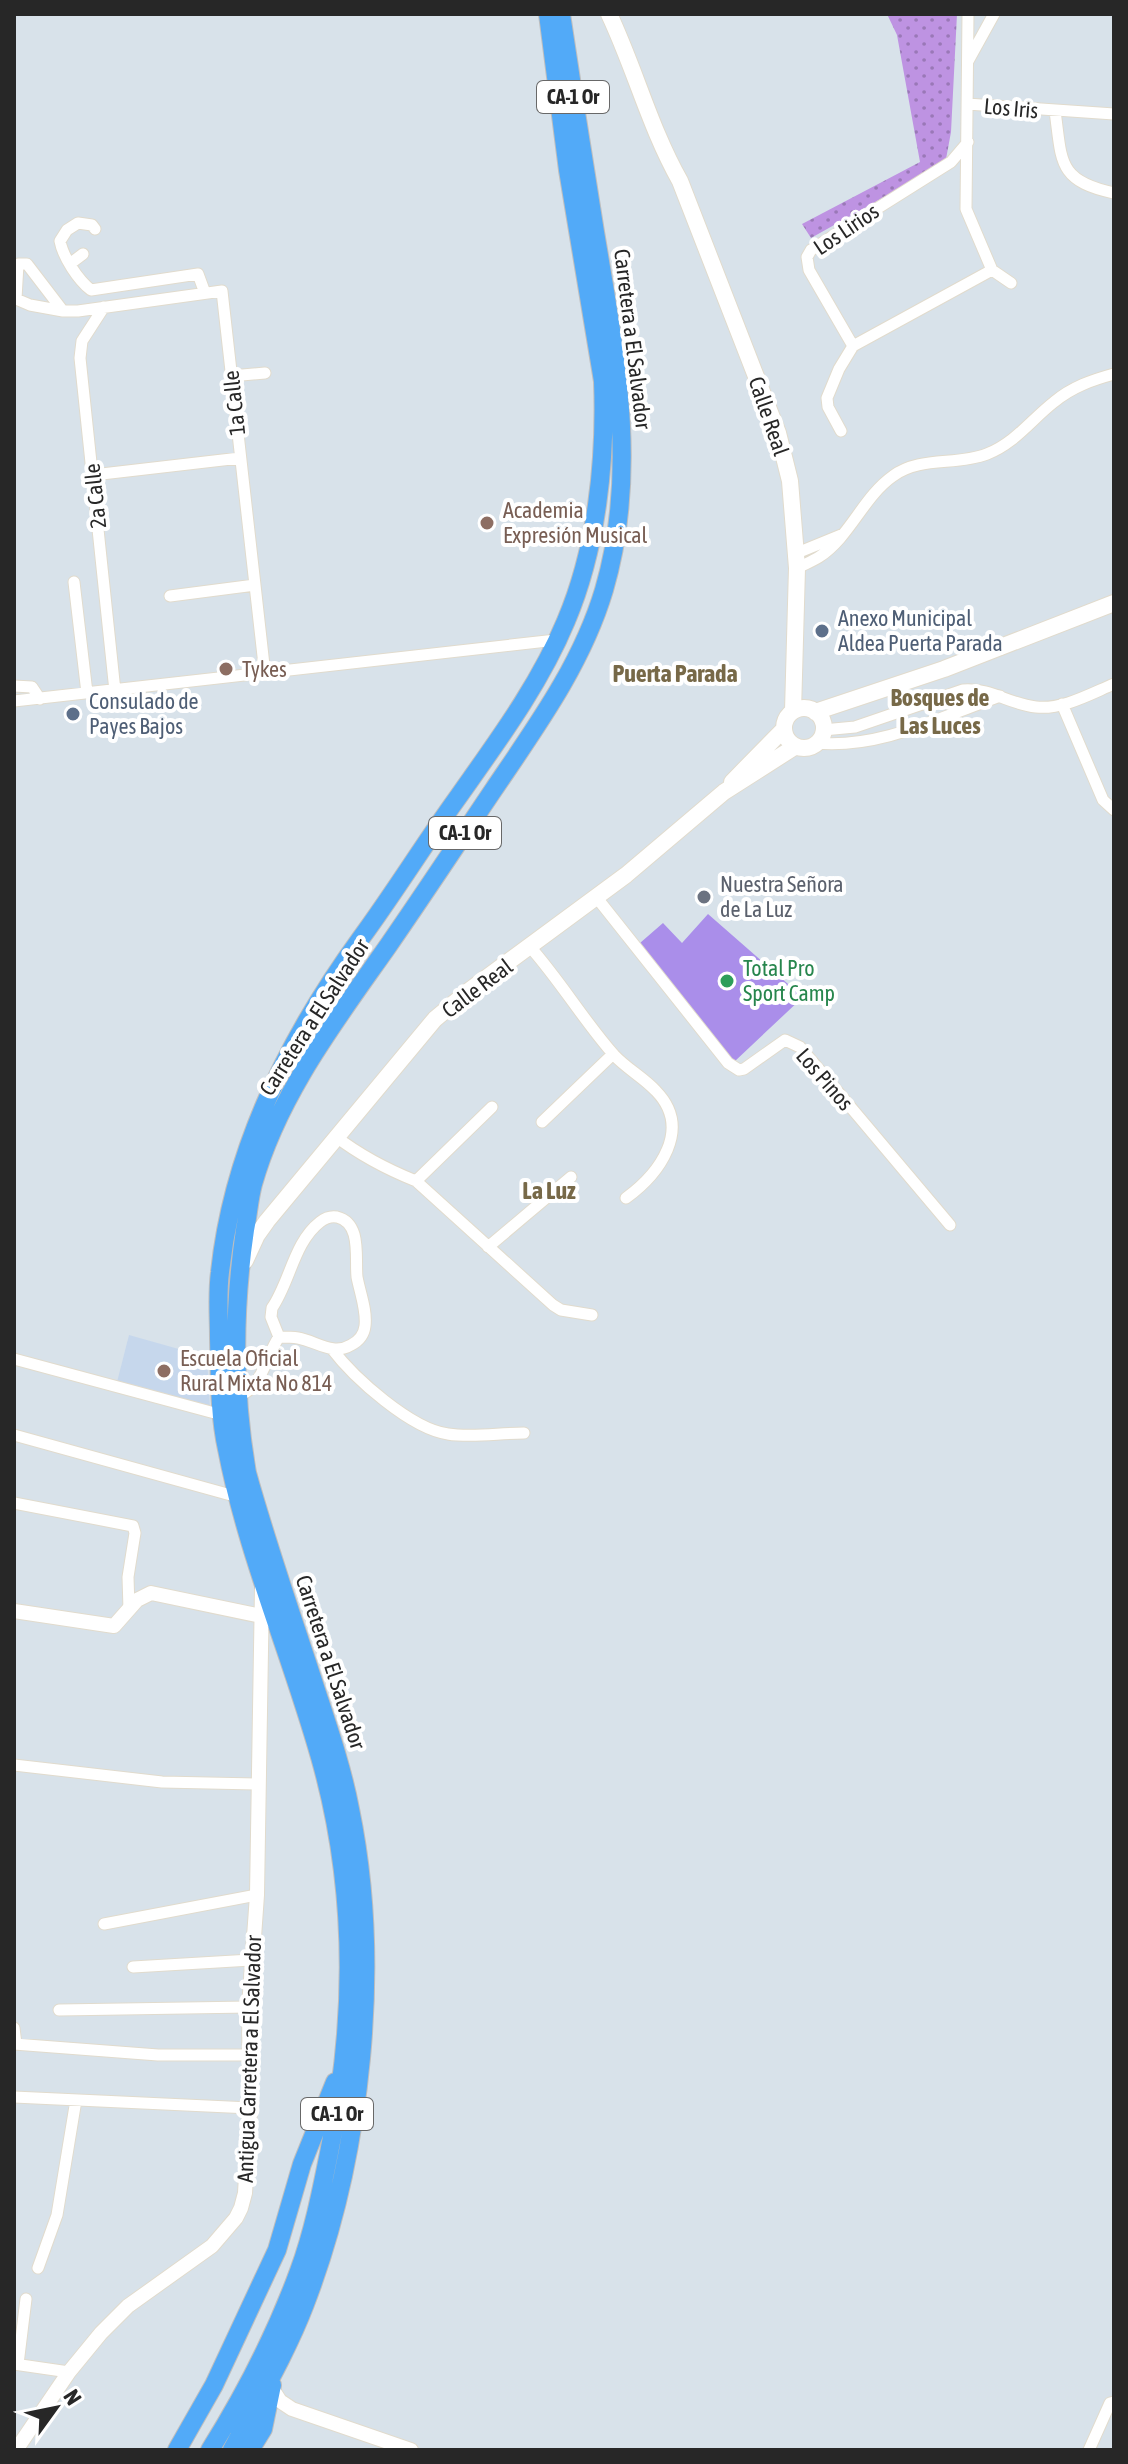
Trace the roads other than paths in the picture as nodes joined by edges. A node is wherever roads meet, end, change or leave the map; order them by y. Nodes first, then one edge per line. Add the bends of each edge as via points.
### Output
1 (537, 14) edge
2 (548, 14) edge
3 (561, 14) edge
4 (572, 14) edge
5 (615, 14) edge
6 (968, 14) edge
7 (994, 14) edge
8 (966, 65) junction
9 (967, 104) junction
10 (1055, 111) junction
11 (1114, 114) edge
12 (968, 142) junction
13 (580, 147) junction
14 (567, 163) junction
15 (937, 171) junction
16 (965, 183) junction
17 (1114, 193) edge
18 (95, 229) dead end
19 (83, 254) dead end
20 (71, 263) junction
21 (992, 270) junction
22 (1011, 283) dead end
23 (205, 293) junction
24 (104, 307) junction
25 (63, 311) junction
26 (853, 346) junction
27 (265, 373) dead end
28 (1114, 374) edge
29 (231, 376) junction
30 (841, 431) dead end
31 (240, 458) junction
32 (93, 475) junction
33 (797, 560) junction
34 (74, 582) dead end
35 (255, 585) junction
36 (170, 596) dead end
37 (1114, 603) edge
38 (556, 640) junction
39 (265, 674) junction
40 (794, 684) junction
41 (1114, 684) edge
42 (14, 686) edge
43 (115, 691) junction
44 (87, 693) junction
45 (1000, 696) junction
46 (40, 699) junction
47 (14, 701) edge
48 (1062, 704) junction
49 (793, 711) junction
50 (821, 723) junction
51 (784, 729) junction
52 (796, 746) junction
53 (724, 792) junction
54 (1114, 810) edge
55 (597, 898) junction
56 (531, 948) junction
57 (613, 1054) junction
58 (492, 1107) dead end
59 (542, 1122) dead end
60 (335, 1136) junction
61 (571, 1177) dead end
62 (416, 1181) junction
63 (626, 1198) dead end
64 (249, 1210) junction
65 (267, 1221) junction
66 (950, 1225) dead end
67 (488, 1247) junction
68 (238, 1282) junction
69 (592, 1315) dead end
70 (279, 1337) junction
71 (332, 1349) junction
72 (14, 1359) edge
73 (264, 1366) junction
74 (236, 1367) junction
75 (238, 1396) junction
76 (222, 1415) junction
77 (524, 1433) dead end
78 (14, 1435) edge
79 (238, 1497) junction
80 (14, 1503) edge
81 (262, 1574) junction
82 (129, 1609) junction
83 (14, 1611) edge
84 (261, 1616) junction
85 (278, 1627) junction
86 (14, 1765) edge
87 (258, 1784) junction
88 (257, 1895) junction
89 (104, 1924) dead end
90 (251, 1960) junction
91 (133, 1967) dead end
92 (249, 2007) junction
93 (59, 2010) dead end
94 (14, 2028) edge
95 (15, 2044) edge
96 (249, 2055) junction
97 (345, 2057) junction
98 (14, 2097) edge
99 (76, 2100) junction
100 (250, 2108) junction
101 (38, 2268) dead end
102 (26, 2299) dead end
103 (16, 2364) edge
104 (69, 2372) junction
105 (273, 2378) junction
106 (1114, 2402) edge
107 (292, 2409) junction
108 (265, 2419) junction
109 (18, 2443) edge
110 (177, 2450) edge
111 (210, 2450) edge
112 (232, 2450) edge
113 (250, 2450) edge
114 (411, 2450) edge
115 (1089, 2450) edge

1 - 14 highway via 556,139
2 - 14 highway, Carretera a El Salvador / CA-1 Or
3 - 13 highway, Carretera a El Salvador / CA-1 Or
4 - 13 highway
5 - 33 main road, Calle Real via 674,151 680,181 778,433 790,481
6 - 8 street
7 - 8 street
8 - 9 street
9 - 10 street, Los Iris
9 - 12 street
10 - 11 street, Los Iris
10 - 17 street, Los Iris via 1067,171 1086,186
12 - 15 street, Los Lirios
12 - 16 street
13 - 64 highway, Carretera a El Salvador / CA-1 Or via 622,413 619,509 603,591 577,658 542,719 295,1086 273,1129
14 - 38 highway, Carretera a El Salvador / CA-1 Or via 604,414 587,550
15 - 16 street via 955,170
15 - 26 street, Los Lirios via 815,245 807,257 809,270
16 - 21 street via 966,209
18 - 20 street via 78,223 63,235 62,248
19 - 20 street
20 - 23 street via 91,290 198,274
21 - 22 street
21 - 26 street
23 - 24 street
23 - 29 street, 1a Calle via 222,291
24 - 25 street
24 - 32 street, 2a Calle via 80,350
25 - 25 street via 27,264 18,264 16,299
26 - 30 street via 827,398
27 - 29 street
28 - 33 street via 1074,388 990,453 902,469 818,558
29 - 31 street, 1a Calle
31 - 32 street
31 - 35 street, 1a Calle
32 - 43 street, 2a Calle
33 - 40 main road, Calle Real
34 - 44 street
35 - 36 street
35 - 39 street, 1a Calle
37 - 50 main road via 877,692
38 - 39 street
38 - 76 highway, Carretera a El Salvador / CA-1 Or via 514,716 323,993 269,1094 238,1182 220,1268
39 - 43 street
40 - 49 main road, Calle Real
40 - 50 main road
41 - 48 street
42 - 46 street via 32,687
43 - 44 street
44 - 46 street
45 - 48 street via 1037,708
45 - 50 street via 963,690 855,727
45 - 50 street via 902,733 846,744
46 - 47 street
48 - 54 street via 1103,800
49 - 50 main road via 804,708
49 - 51 main road
50 - 52 main road via 807,748
51 - 52 main road
51 - 53 main road, Calle Real
52 - 53 main road, Calle Real
53 - 55 main road, Calle Real
55 - 56 main road, Calle Real
55 - 66 street, Los Pinos via 728,1063 744,1069 785,1040 800,1047
56 - 57 street
56 - 60 main road, Calle Real via 435,1019
57 - 59 street
57 - 63 street via 666,1103 673,1136 659,1167
58 - 62 street
60 - 62 street via 366,1159
60 - 65 main road, Calle Real
61 - 67 street
62 - 67 street
64 - 65 main road
64 - 68 highway, Carretera a El Salvador / CA-1 Or
65 - 68 main road, Calle Real
67 - 69 street via 553,1305
68 - 74 highway, Carretera a El Salvador / CA-1 Or
70 - 71 street
70 - 71 street via 272,1308 305,1240 322,1220 341,1218 354,1233 365,1328 355,1343
70 - 73 street
71 - 77 street via 361,1380 424,1427 447,1434
72 - 76 street
73 - 74 street
73 - 75 street via 257,1383
74 - 75 highway, Carretera a El Salvador / CA-1 Or
75 - 105 highway, Carretera a El Salvador / CA-1 Or via 258,1514 350,1809 365,1929 360,2064 348,2145 317,2271
76 - 79 highway, Carretera a El Salvador / CA-1 Or
78 - 79 street
79 - 81 highway, Carretera a El Salvador / CA-1 Or
80 - 82 street via 133,1526
81 - 84 street, Antigua Carretera a El Salvador
81 - 85 highway, Carretera a El Salvador / CA-1 Or
82 - 83 street via 118,1625 108,1627
82 - 84 street via 151,1593
84 - 85 street
84 - 87 street, Antigua Carretera a El Salvador
85 - 97 highway, Carretera a El Salvador / CA-1 Or via 320,1755 341,1853 349,1928
86 - 87 street via 162,1782
87 - 88 street, Antigua Carretera a El Salvador
88 - 89 street
88 - 90 street, Antigua Carretera a El Salvador
90 - 91 street
90 - 92 street, Antigua Carretera a El Salvador
92 - 93 street
92 - 96 street, Antigua Carretera a El Salvador
94 - 95 street
95 - 96 street
96 - 100 street, Antigua Carretera a El Salvador
97 - 110 highway via 302,2164 277,2250 214,2385
97 - 111 highway, Carretera a El Salvador / CA-1 Or via 323,2184 300,2270 265,2352
98 - 99 street
99 - 100 street
99 - 101 street via 57,2215
100 - 104 street, Antigua Carretera a El Salvador via 245,2193 236,2218 212,2246 128,2306
102 - 103 street
103 - 104 street
104 - 109 street, Antigua Carretera a El Salvador
105 - 107 street via 280,2401
105 - 108 highway
105 - 112 highway, Carretera a El Salvador / CA-1 Or
106 - 115 street
107 - 108 street
107 - 114 street
108 - 113 highway

